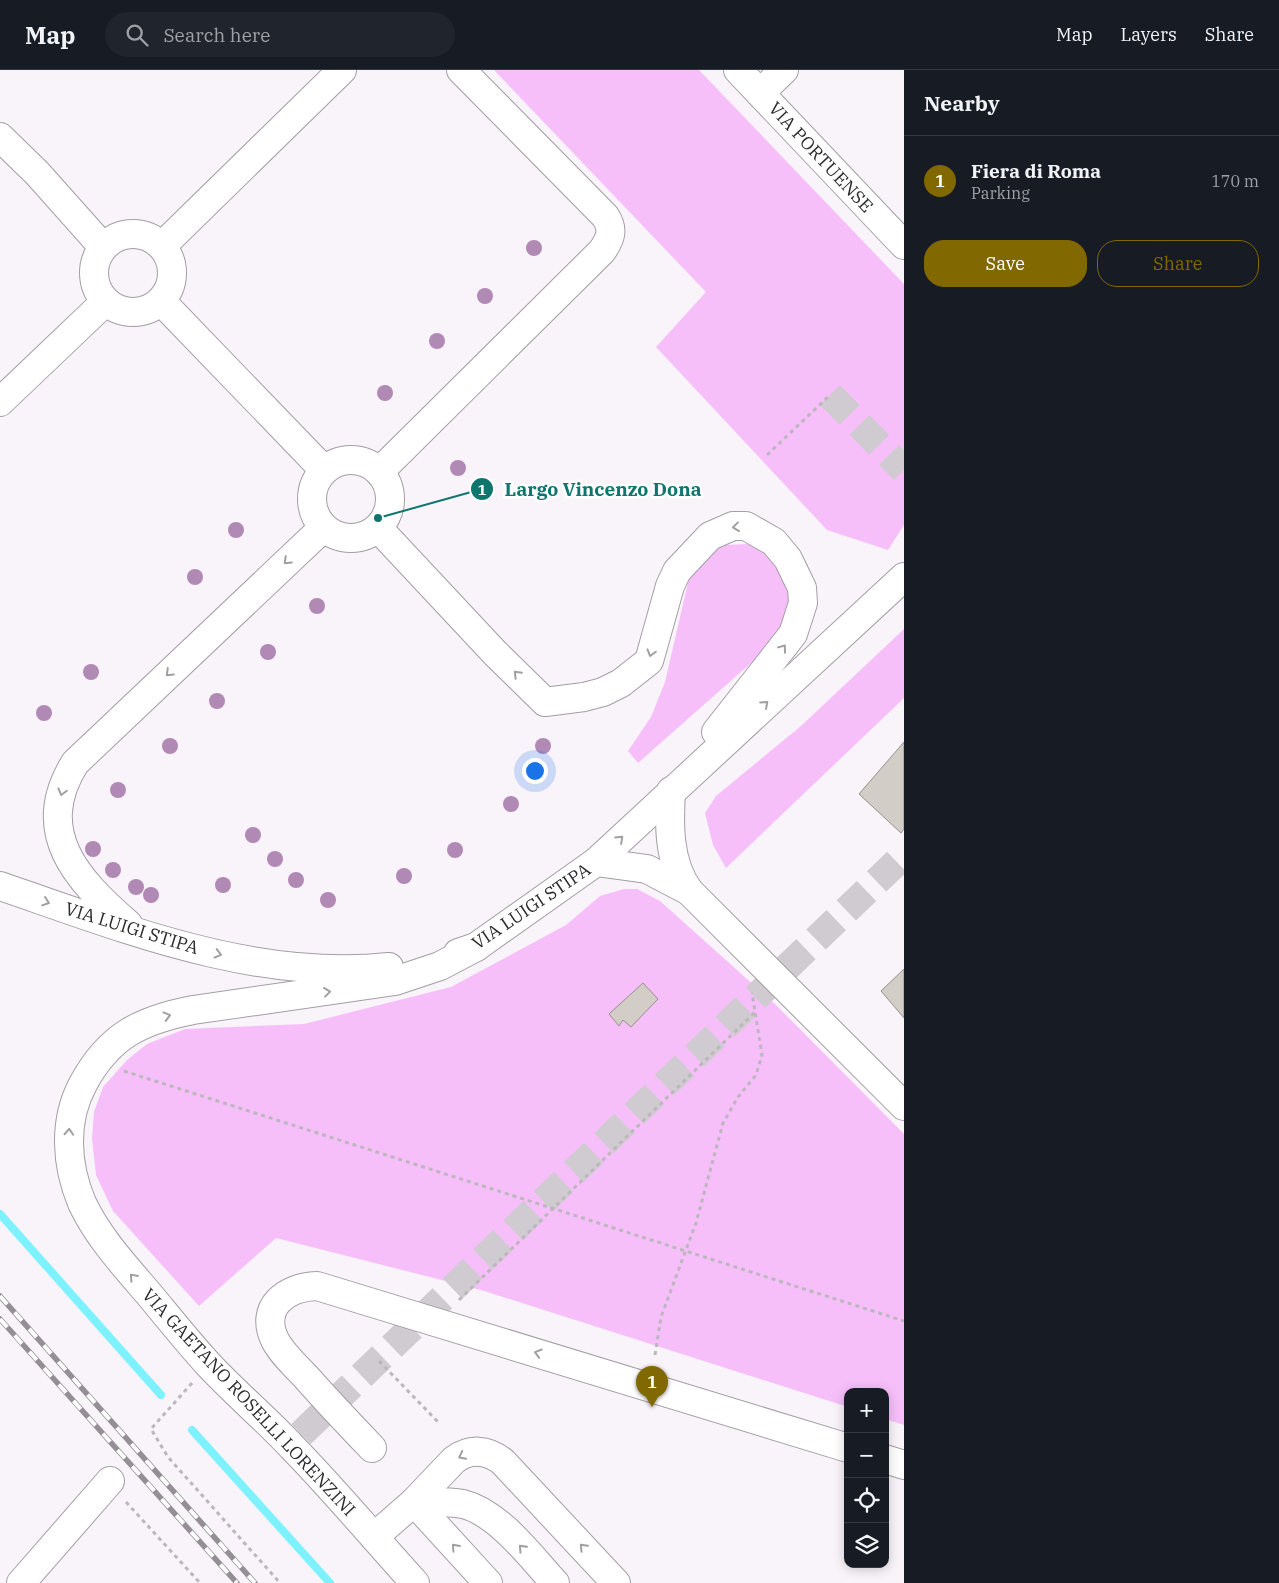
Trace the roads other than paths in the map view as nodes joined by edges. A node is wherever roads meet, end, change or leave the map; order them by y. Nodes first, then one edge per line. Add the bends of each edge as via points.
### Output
1 (342, 70) edge
2 (461, 70) edge
3 (738, 70) edge
4 (784, 70) edge
5 (760, 93) junction
6 (0, 137) edge
7 (904, 245) edge
8 (162, 246) junction
9 (103, 247) junction
10 (161, 301) junction
11 (105, 302) junction
12 (0, 402) edge
13 (324, 470) junction
14 (379, 472) junction
15 (322, 528) junction
16 (378, 528) junction
17 (904, 577) edge
18 (675, 787) junction
19 (596, 862) junction
20 (0, 886) edge
21 (689, 891) junction
22 (140, 934) junction
23 (476, 947) junction
24 (904, 1106) edge
25 (844, 1447) edge
26 (372, 1448) dead end
27 (889, 1460) edge
28 (904, 1465) edge
29 (118, 1491) road end
30 (414, 1502) junction
31 (374, 1537) junction
32 (21, 1583) edge
33 (414, 1583) edge
34 (488, 1583) edge
35 (555, 1583) edge
36 (616, 1583) edge

1 - 8 street
2 - 14 street via 605,216 612,233 602,250
3 - 5 street, VIA PORTUENSE
4 - 5 street
5 - 7 street, VIA PORTUENSE
6 - 9 street
8 - 9 street via 143,235 132,234 122,235
8 - 10 street via 172,274 171,284
9 - 11 street via 94,264 93,274
10 - 11 street via 151,309 133,313 115,309
10 - 13 street
11 - 12 street
13 - 14 street via 332,464 352,460
13 - 15 street via 315,483 311,499 312,509
14 - 16 street via 386,481 390,501
15 - 16 street via 333,535 356,539
15 -> 22 street via 75,763 65,782 59,818 68,856 80,878 96,896
18 -> 16 street via 798,625 803,603 802,588 788,559 774,542 746,526 732,526 710,536 672,580 649,662 603,692 545,702
18 -> 17 street, VIA LUIGI STIPA
19 -> 18 street, VIA LUIGI STIPA
18 - 21 street via 672,847 680,879
19 - 21 street via 646,869
19 - 23 street, VIA LUIGI STIPA
20 -> 22 street, VIA LUIGI STIPA
21 - 24 street
22 -> 23 street, VIA LUIGI STIPA via 247,961 306,969 354,970 400,966
31 -> 23 street, VIA GAETANO ROSELLI LORENZINI via 294,1448 208,1364 105,1242 82,1202 72,1170 68,1135 75,1101 88,1074 112,1043 135,1027 194,1010 395,982 440,966
25 -> 26 street via 316,1286 293,1290 276,1303 270,1320 277,1344
27 - 28 street
29 - 32 street
30 - 31 street
34 -> 30 street
35 -> 30 street via 502,1526 484,1513 464,1504
36 -> 30 street via 493,1454 482,1451 462,1454
31 - 33 street, VIA GAETANO ROSELLI LORENZINI

